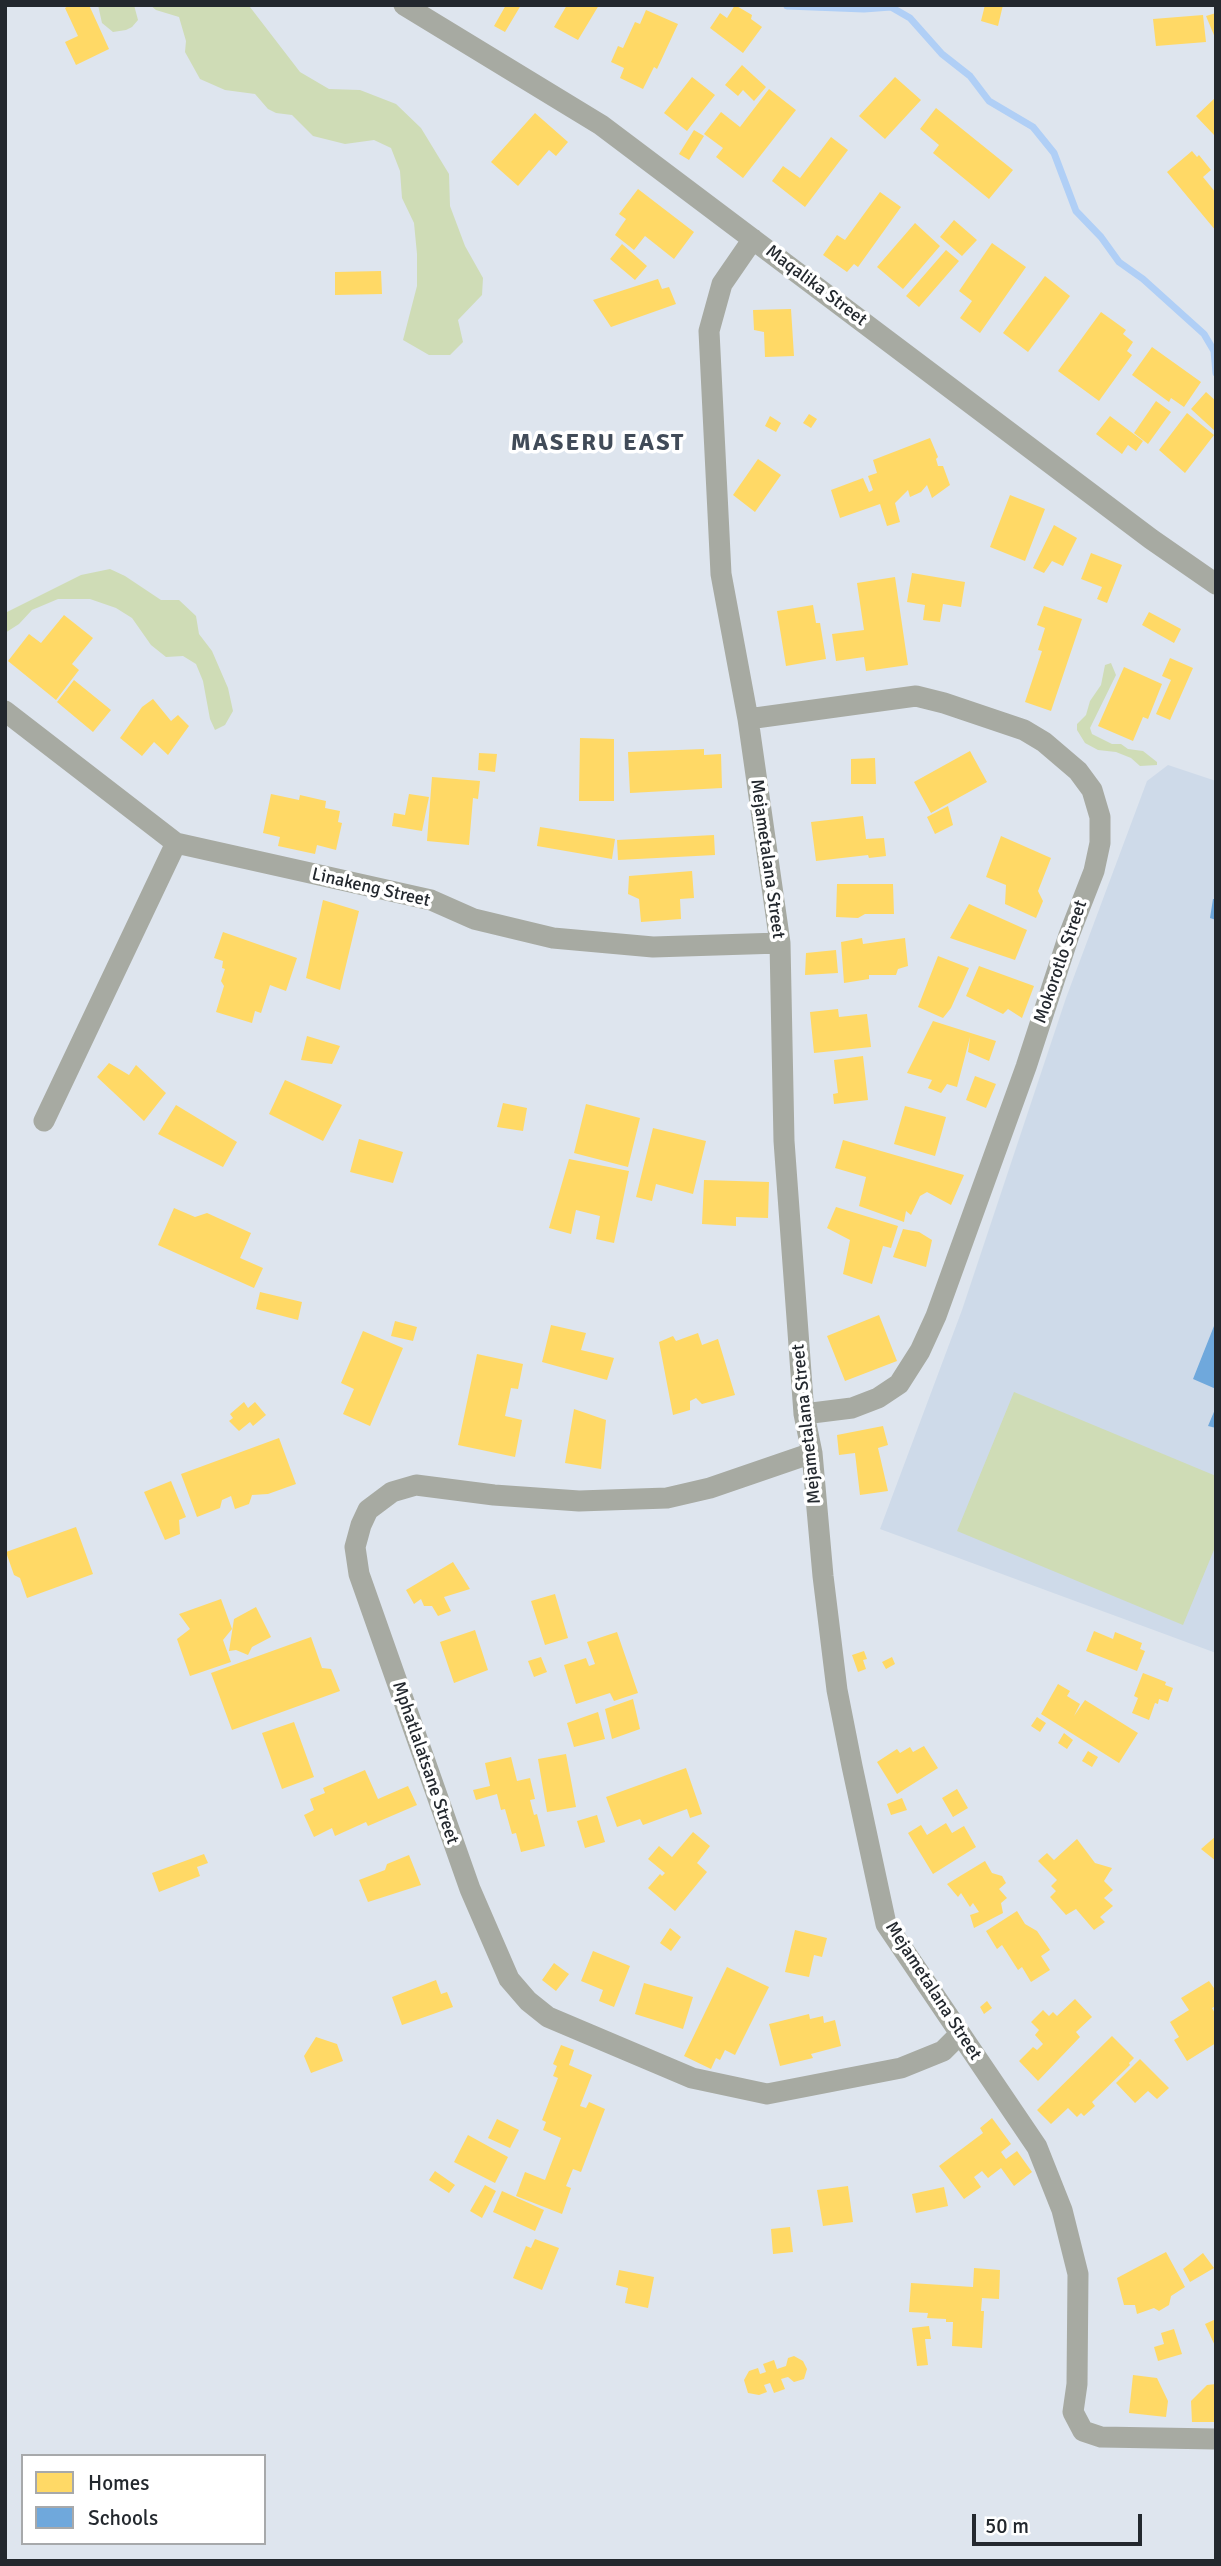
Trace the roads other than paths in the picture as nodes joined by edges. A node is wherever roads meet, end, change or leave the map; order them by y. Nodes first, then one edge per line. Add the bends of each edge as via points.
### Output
1 (404, 5) edge
2 (753, 239) junction
3 (1216, 584) edge
4 (5, 711) edge
5 (748, 719) junction
6 (176, 843) junction
7 (780, 943) junction
8 (44, 1122) dead end
9 (804, 1413) junction
10 (812, 1453) junction
11 (960, 2034) junction
12 (1216, 2439) edge

1 - 2 street, Maqalika Street via 601,125
2 - 3 street, Maqalika Street
2 - 5 street, Mejametalana Street via 722,284 709,331 721,574
4 - 6 street, Linakeng Street
5 - 7 street, Mejametalana Street
5 - 9 street, Mokorotlo Street via 916,696 944,703 1024,730 1044,742 1092,790 1100,817 1094,871 920,1351 899,1384 878,1398 852,1408
6 - 7 street, Linakeng Street via 431,900 474,919 553,938 653,947
6 - 8 street
7 - 9 street, Mejametalana Street via 784,1141
9 - 10 street, Mejametalana Street
10 - 11 street, Mejametalana Street via 837,1690 886,1924
10 - 11 street, Mphatlalatsane Street via 667,1498 579,1501 416,1485 392,1492 368,1510 355,1547 359,1574 470,1889 509,1979 548,2017 692,2078 766,2094 901,2068 943,2051
11 - 12 street, Mejametalana Street via 1037,2147 1062,2210 1078,2274 1073,2412 1083,2431 1101,2437

